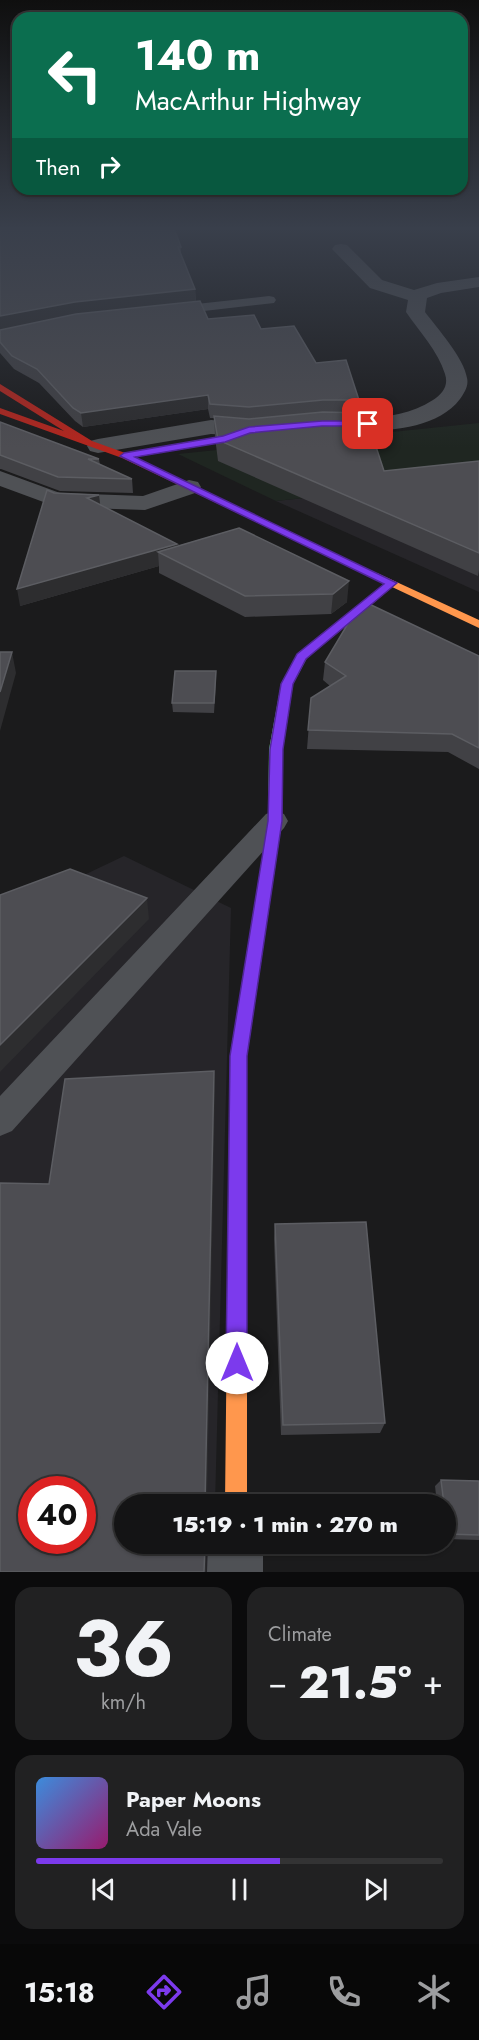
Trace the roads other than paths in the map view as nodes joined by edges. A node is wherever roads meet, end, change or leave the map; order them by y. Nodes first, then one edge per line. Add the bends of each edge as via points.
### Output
1 (256, 301) edge
2 (417, 301) edge
3 (156, 312) edge
4 (0, 387) edge
5 (0, 411) edge
6 (249, 430) junction
7 (93, 444) junction
8 (124, 456) junction
9 (0, 478) edge
10 (189, 487) junction
11 (391, 583) junction
12 (479, 624) edge
13 (275, 821) junction
14 (0, 1120) edge
15 (236, 1494) edge
16 (236, 1554) edge
17 (236, 1572) edge

1 - 3 lane
2 - 6 street via 415,312 458,376 450,398 429,414 399,424
4 - 7 main road
5 - 7 main road
6 - 7 street via 211,427
6 - 8 street via 225,439
7 - 8 main road
8 - 10 main road
9 - 10 street via 57,500 145,503
10 - 11 main road
11 - 12 main road
11 - 13 main road via 302,656 287,684 276,749
13 - 14 lane
13 - 15 main road via 239,1056
16 - 17 street

